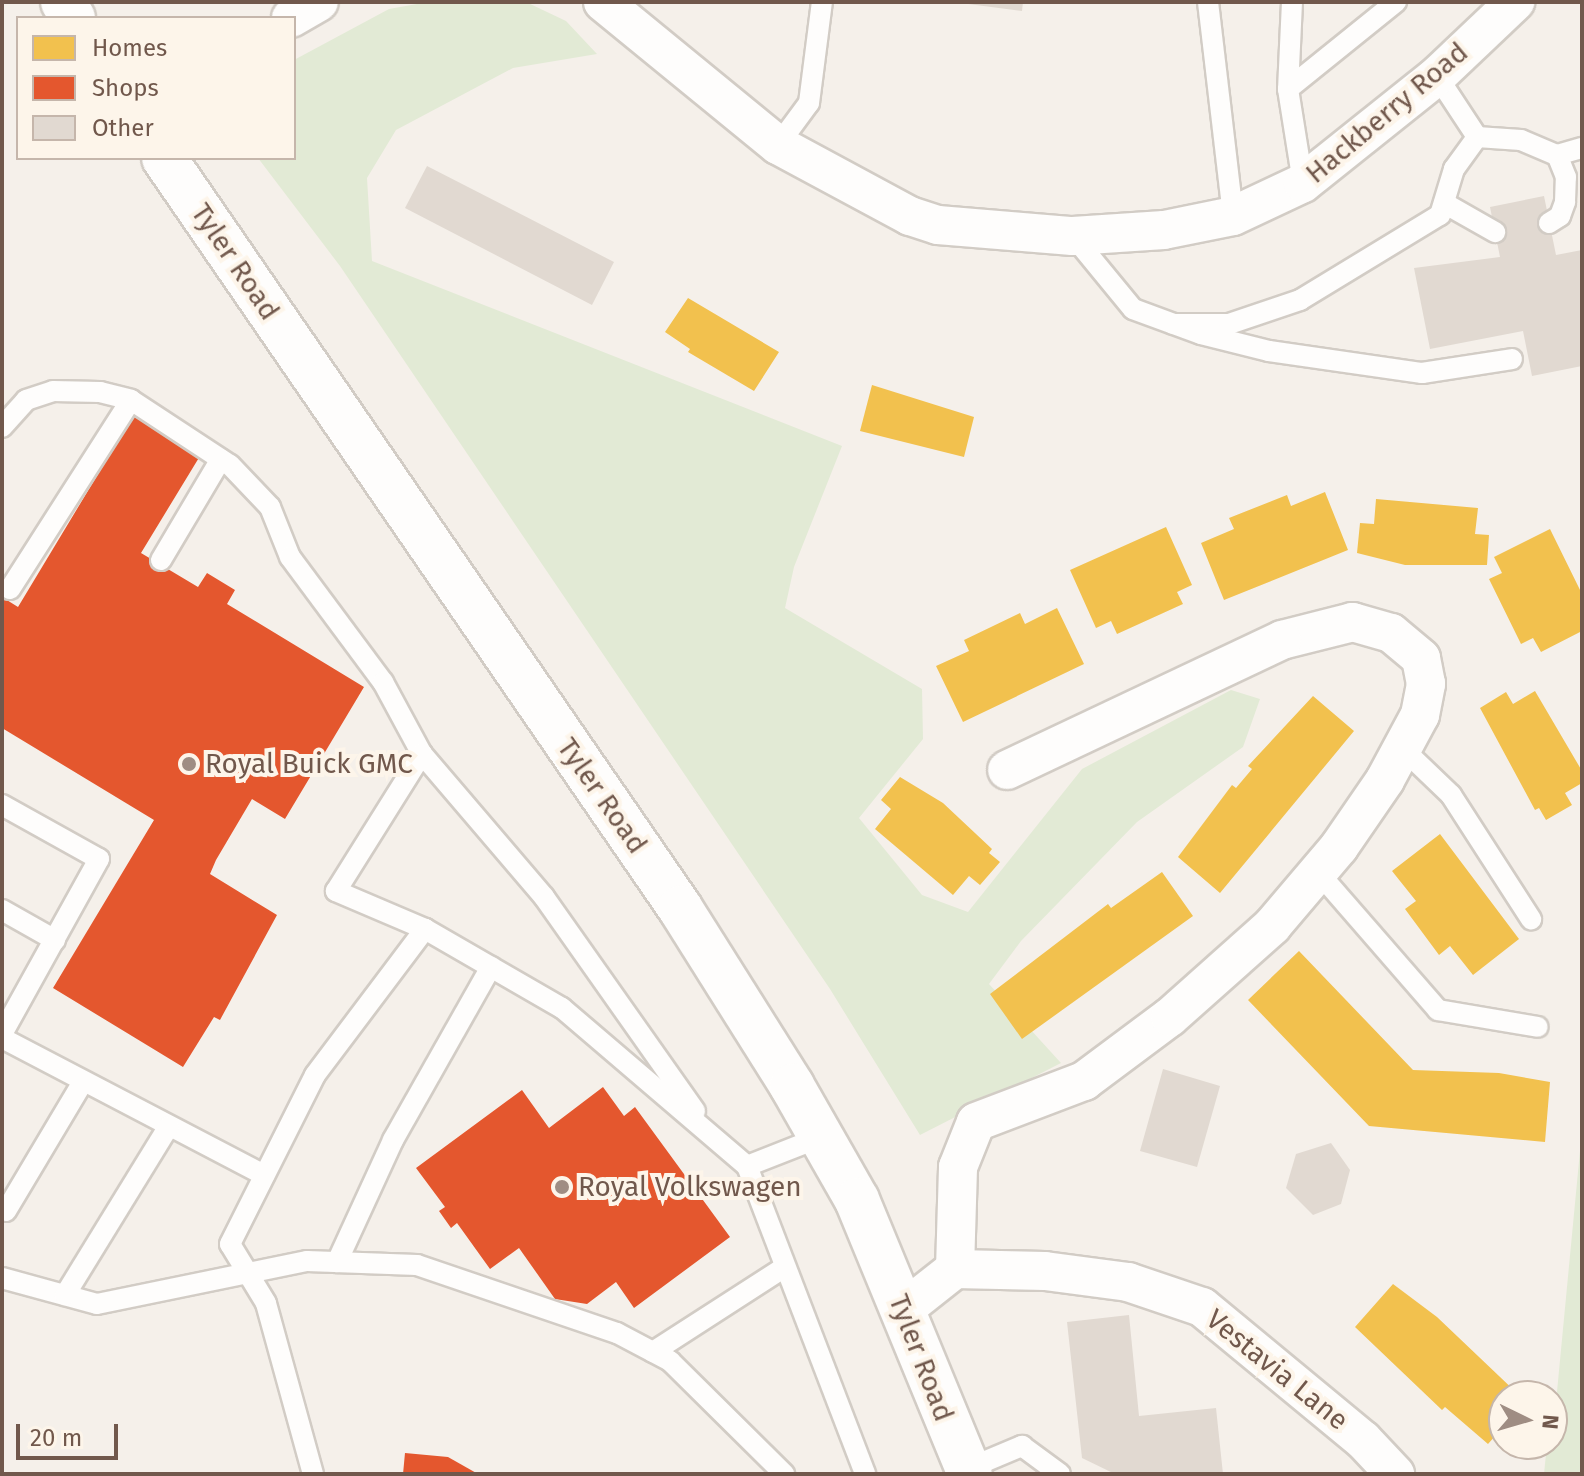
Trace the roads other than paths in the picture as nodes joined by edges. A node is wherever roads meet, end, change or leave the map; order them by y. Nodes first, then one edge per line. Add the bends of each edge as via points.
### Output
1 (319, 2) edge
2 (603, 2) edge
3 (822, 2) edge
4 (1208, 2) edge
5 (1292, 2) edge
6 (1396, 2) edge
7 (1515, 2) edge
8 (294, 16) edge
9 (1437, 76) junction
10 (1288, 89) junction
11 (1477, 137) junction
12 (778, 145) junction
13 (1582, 148) edge
14 (1557, 155) junction
15 (165, 160) edge
16 (1303, 183) junction
17 (1444, 203) junction
18 (1233, 216) junction
19 (1549, 223) dead end
20 (1495, 232) dead end
21 (1073, 236) junction
22 (1173, 324) junction
23 (1512, 359) dead end
24 (131, 400) junction
25 (2, 427) edge
26 (221, 459) junction
27 (161, 560) dead end
28 (10, 589) dead end
29 (422, 754) junction
30 (1394, 764) junction
31 (1007, 770) dead end
32 (2, 805) edge
33 (1318, 872) junction
34 (2, 910) edge
35 (1531, 919) dead end
36 (425, 929) junction
37 (55, 940) junction
38 (491, 967) junction
39 (1538, 1027) dead end
40 (4, 1029) edge
41 (83, 1082) junction
42 (169, 1126) junction
43 (821, 1137) junction
44 (719, 1143) junction
45 (747, 1166) junction
46 (264, 1175) junction
47 (6, 1211) dead end
48 (337, 1262) junction
49 (785, 1267) junction
50 (955, 1269) junction
51 (247, 1272) junction
52 (2, 1278) edge
53 (65, 1295) junction
54 (903, 1310) junction
55 (653, 1352) junction
56 (969, 1472) edge
57 (1393, 1473) edge
58 (313, 1474) edge
59 (784, 1474) edge
60 (865, 1474) edge
61 (1060, 1474) edge

1 - 8 street
2 - 12 street, Hackberry Road
3 - 12 lane via 809,103
4 - 18 lane
5 - 10 lane
6 - 10 lane
7 - 9 street, Hackberry Road
9 - 11 lane
9 - 16 street, Hackberry Road
10 - 16 lane
11 - 14 lane via 1521,140
11 - 17 lane via 1454,169
12 - 21 street, Hackberry Road via 924,220
13 - 14 lane
14 - 19 lane via 1566,177 1565,202 1560,216
15 - 43 street, Tyler Road via 680,908
16 - 18 street, Hackberry Road
17 - 20 lane
17 - 22 lane via 1440,215 1300,300 1229,324
18 - 21 street, Hackberry Road via 1164,230
21 - 22 lane via 1133,309
22 - 23 lane via 1269,351 1422,373
24 - 25 lane via 100,392 53,391 26,400
24 - 26 lane
24 - 28 lane
26 - 27 lane
26 - 29 lane via 270,507 290,557 383,682
29 - 36 lane via 336,891
29 - 44 lane via 544,897
30 - 31 street via 1420,715 1426,684 1421,658 1391,633 1353,622 1282,640
30 - 33 street
30 - 35 lane via 1451,795
32 - 37 lane via 99,859
33 - 39 lane via 1438,1010
33 - 50 street via 1272,926 1182,1007 1084,1081 976,1122 958,1167
34 - 37 lane
36 - 38 lane
36 - 46 lane via 315,1075
37 - 40 lane
38 - 44 lane via 562,1008
38 - 48 lane via 393,1140
40 - 41 lane
41 - 42 lane
41 - 47 lane
42 - 46 lane
42 - 53 lane
43 - 45 lane
43 - 54 street, Tyler Road via 857,1200
44 - 45 lane
45 - 49 lane
46 - 51 lane via 230,1244
48 - 51 lane via 307,1261
48 - 55 lane via 417,1265 617,1333
49 - 55 lane
49 - 60 lane
50 - 54 street
50 - 57 street, Vestavia Lane via 1045,1271 1128,1282 1202,1307 1363,1440
51 - 53 lane via 97,1304
51 - 58 lane via 266,1303
52 - 53 lane
54 - 56 street, Tyler Road
55 - 59 lane via 670,1361
56 - 61 lane via 1022,1446

